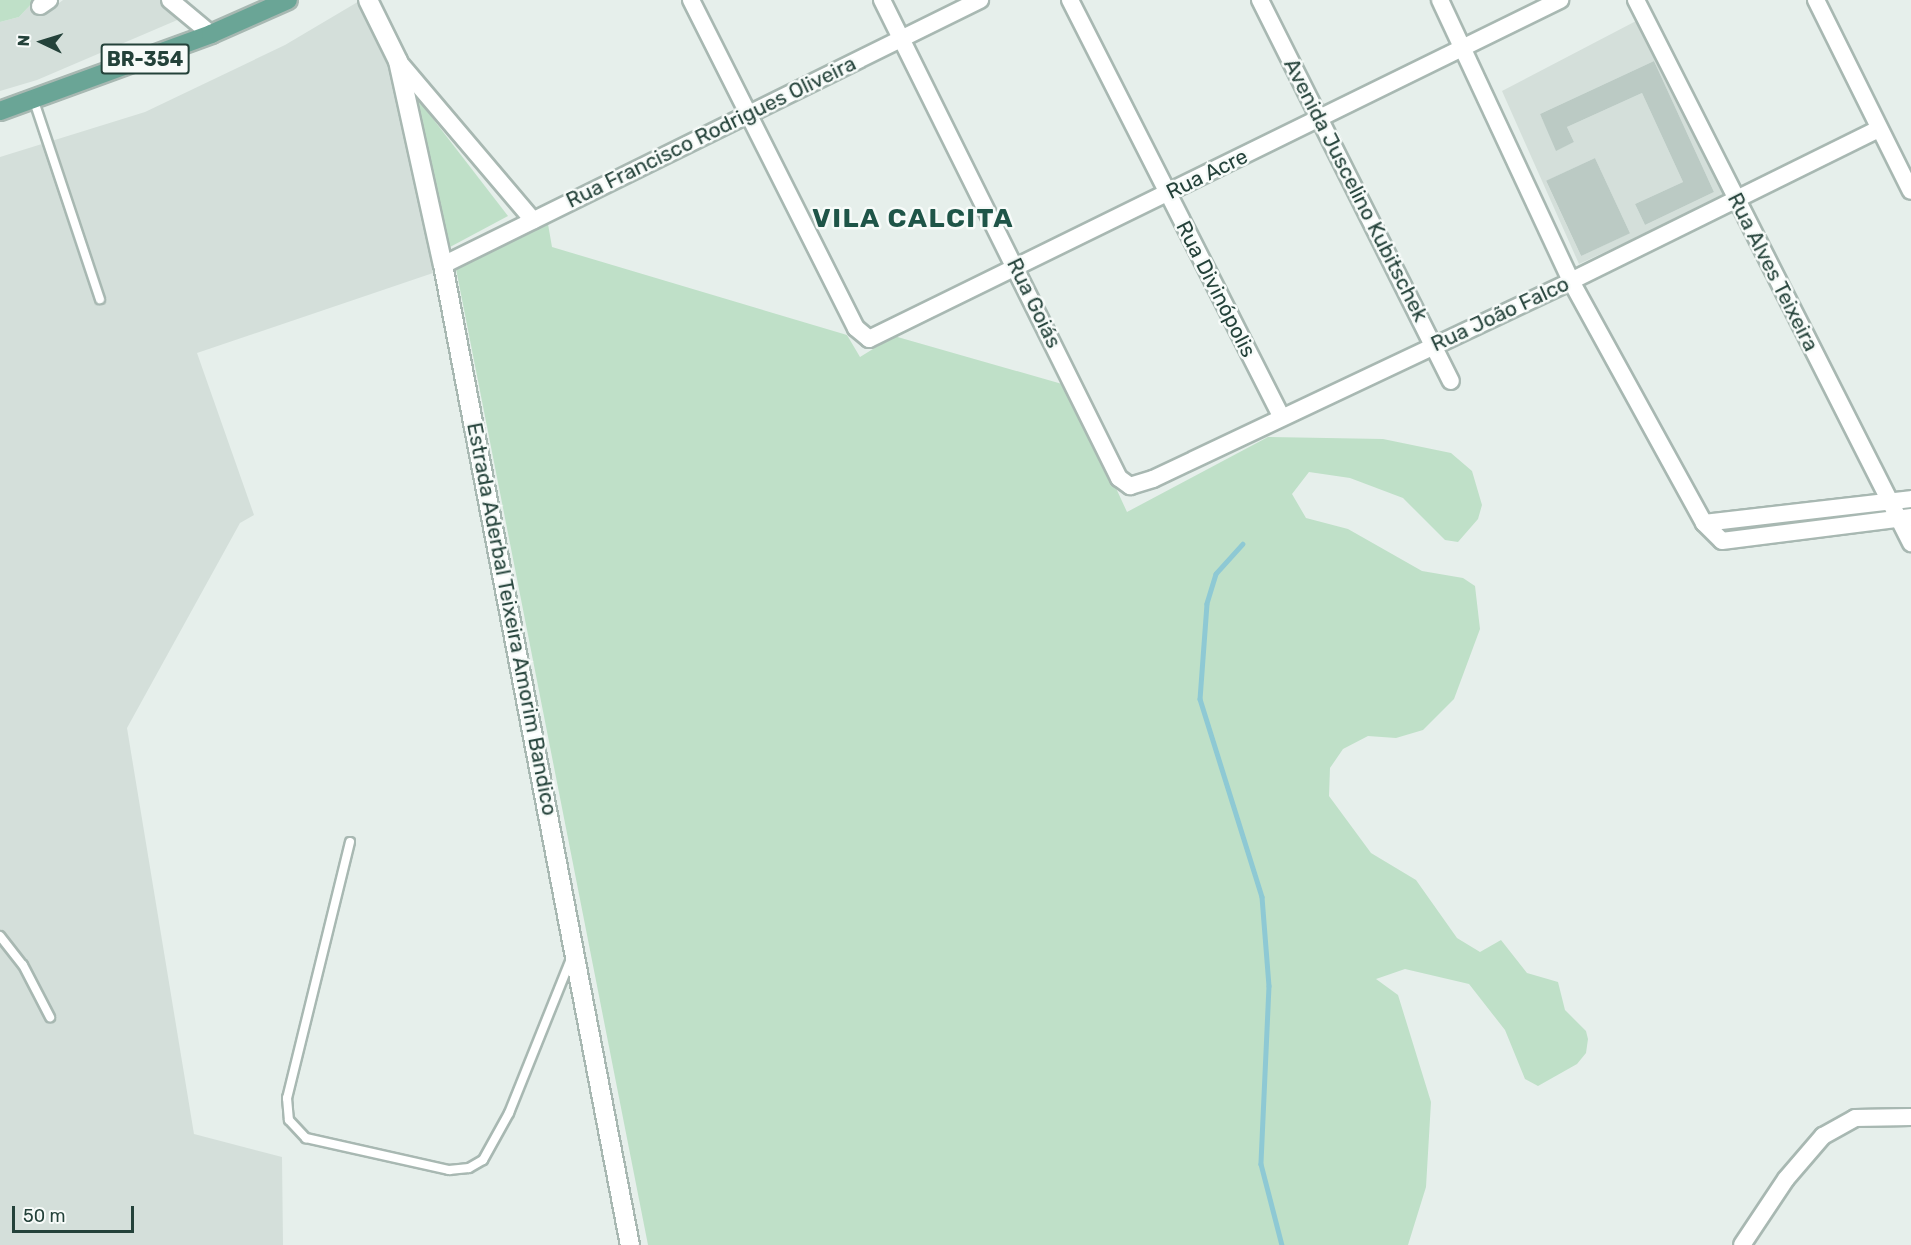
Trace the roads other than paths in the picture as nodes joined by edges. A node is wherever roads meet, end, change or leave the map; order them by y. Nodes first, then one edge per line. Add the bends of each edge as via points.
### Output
1 (170, 0) edge
2 (288, 0) edge
3 (368, 0) edge
4 (691, 0) edge
5 (882, 0) edge
6 (980, 0) edge
7 (1070, 0) edge
8 (1260, 0) edge
9 (1440, 0) edge
10 (1560, 0) edge
11 (1636, 0) edge
12 (1816, 0) edge
13 (211, 34) junction
14 (902, 38) junction
15 (1463, 49) junction
16 (398, 61) junction
17 (34, 101) junction
18 (0, 111) edge
19 (749, 114) junction
20 (1321, 118) junction
21 (1879, 129) junction
22 (1911, 190) edge
23 (1167, 193) junction
24 (1737, 201) junction
25 (533, 220) junction
26 (443, 265) junction
27 (1017, 267) junction
28 (1571, 281) junction
29 (100, 299) dead end
30 (1434, 345) junction
31 (1451, 381) dead end
32 (1282, 417) junction
33 (1119, 478) joint
34 (1911, 499) edge
35 (1890, 501) junction
36 (1905, 518) edge
37 (1704, 523) junction
38 (1911, 543) edge
39 (350, 842) dead end
40 (0, 936) edge
41 (575, 950) junction
42 (50, 1017) dead end
43 (1911, 1117) edge
44 (630, 1245) edge
45 (1742, 1245) edge

1 - 13 street
2 - 13 main road, BR-354
3 - 16 main road, Estrada Aderbal Teixeira Amorim Bandico
4 - 19 street
5 - 14 street, Rua Goiás
6 - 14 street, Rua Francisco Rodrigues Oliveira
7 - 23 street, Rua Divinópolis
8 - 20 street, Avenida Juscelino Kubitschek
9 - 15 street
10 - 15 street, Rua Acre
11 - 24 street, Rua Alves Teixeira
12 - 21 street
13 - 17 main road, BR-354
14 - 19 street, Rua Francisco Rodrigues Oliveira
14 - 27 street, Rua Goiás
15 - 20 street, Rua Acre
15 - 28 street
16 - 25 street
16 - 26 main road, Estrada Aderbal Teixeira Amorim Bandico
17 - 18 main road, BR-354
17 - 29 lane
19 - 25 street, Rua Francisco Rodrigues Oliveira
19 - 27 street, Rua Acre via 864,337 872,338
20 - 23 street, Rua Acre
20 - 30 street, Avenida Juscelino Kubitschek
21 - 22 street
21 - 24 street, Rua João Falco
23 - 27 street, Rua Acre
23 - 32 street, Rua Divinópolis
24 - 28 street, Rua João Falco
24 - 35 street, Rua Alves Teixeira
25 - 26 street, Rua Francisco Rodrigues Oliveira
26 - 41 main road, Estrada Aderbal Teixeira Amorim Bandico
27 - 33 street, Rua Goiás
28 - 30 street, Rua João Falco
28 - 37 street
30 - 31 street, Avenida Juscelino Kubitschek
30 - 32 street, Rua João Falco
32 - 33 street, Rua João Falco via 1136,485 1125,484
34 - 35 street
35 - 36 street, Rua Alves Teixeira
35 - 37 street
36 - 37 street via 1722,541
36 - 38 street, Rua Alves Teixeira
39 - 41 lane via 287,1098 289,1120 306,1138 449,1170 469,1168 483,1160 508,1113
40 - 42 lane via 23,965
41 - 44 main road, Estrada Aderbal Teixeira Amorim Bandico
43 - 45 street via 1855,1118 1823,1136 1786,1179

